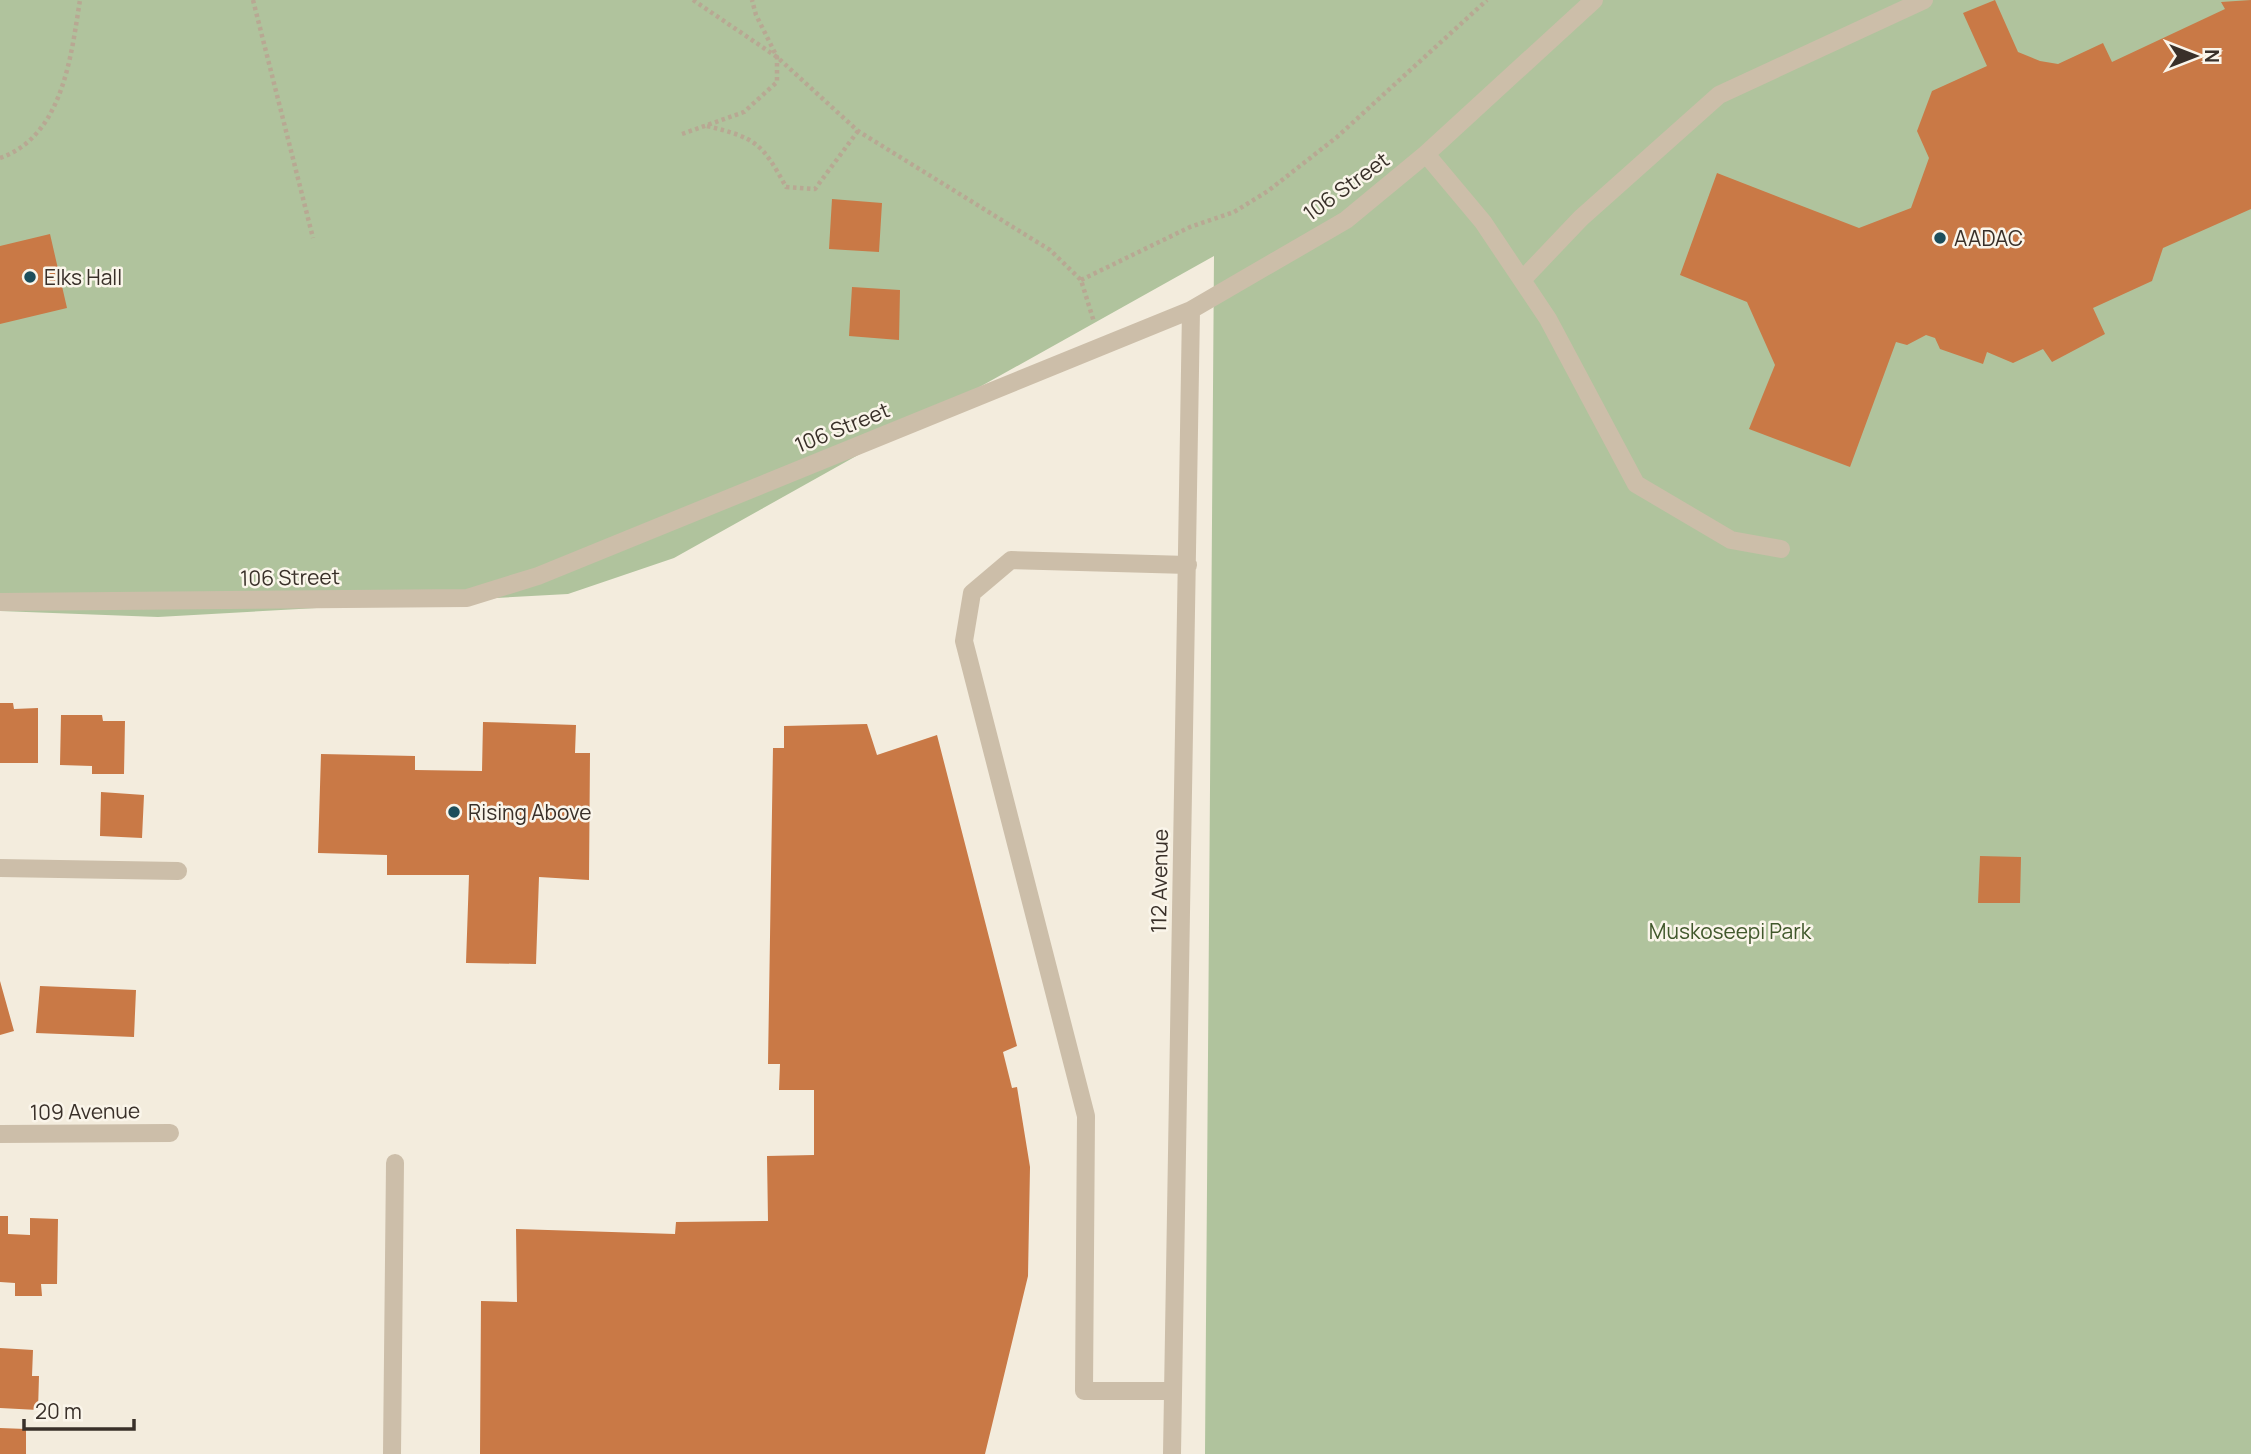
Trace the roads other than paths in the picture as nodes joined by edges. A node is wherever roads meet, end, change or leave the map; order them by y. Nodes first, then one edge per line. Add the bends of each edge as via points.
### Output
1 (1594, 0) edge
2 (1924, 0) edge
3 (1426, 154) junction
4 (1522, 280) junction
5 (1191, 310) junction
6 (1781, 549) dead end
7 (1188, 565) junction
8 (0, 602) edge
9 (0, 868) edge
10 (178, 870) dead end
11 (170, 1133) dead end
12 (0, 1134) edge
13 (395, 1163) dead end
14 (1172, 1391) junction
15 (392, 1454) edge
16 (1172, 1454) edge

1 - 3 street, 106 Street
2 - 4 street via 1719,95 1581,218
3 - 4 street via 1483,222
3 - 5 street, 106 Street via 1346,220
4 - 6 street via 1548,319 1636,484 1731,540
5 - 7 street, 112 Avenue
5 - 8 street, 106 Street via 538,576 467,598
7 - 14 street, 112 Avenue
7 - 14 street via 1011,561 972,593 964,640 1086,1116 1084,1391
9 - 10 street
11 - 12 street, 109 Avenue
13 - 15 street
14 - 16 street, 112 Avenue

